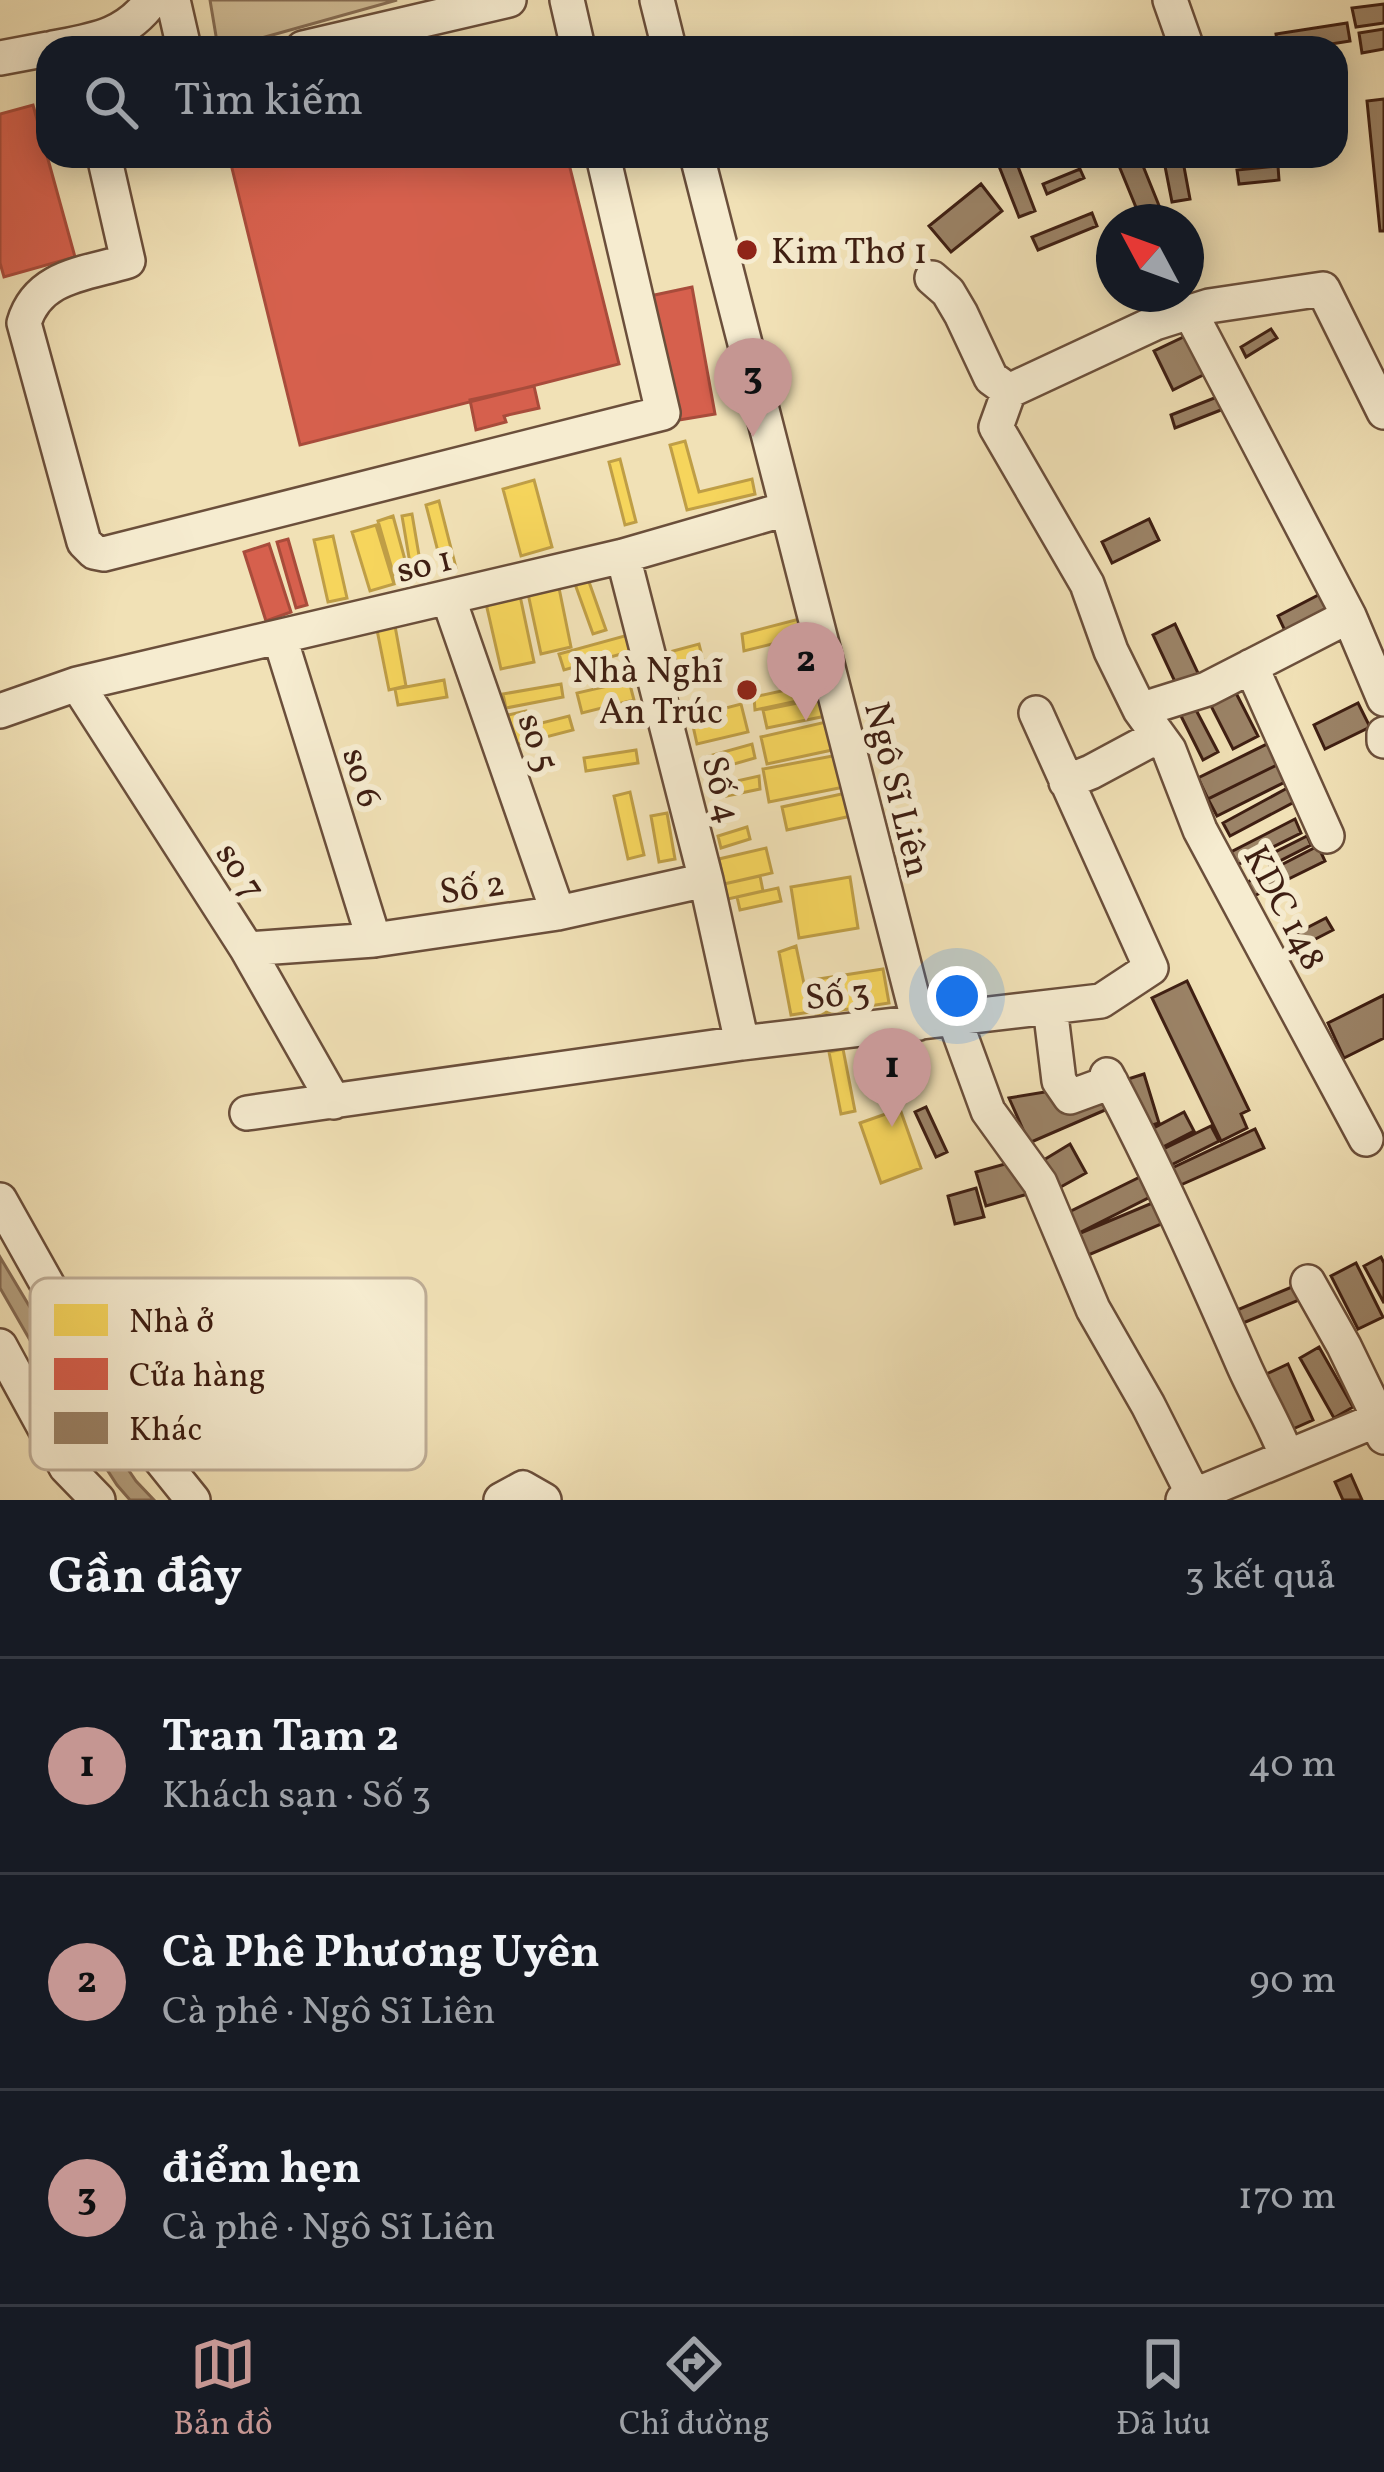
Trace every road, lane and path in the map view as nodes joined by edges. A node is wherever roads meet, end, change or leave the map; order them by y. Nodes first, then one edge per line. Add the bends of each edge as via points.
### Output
1 (152, 0) edge
2 (173, 0) edge
3 (509, 0) edge
4 (567, 0) edge
5 (657, 0) edge
6 (1170, 0) edge
7 (105, 36) edge
8 (181, 36) edge
9 (355, 36) edge
10 (575, 36) edge
11 (667, 36) edge
12 (1183, 36) edge
13 (36, 51) edge
14 (0, 58) edge
15 (107, 168) edge
16 (606, 168) edge
17 (700, 168) edge
18 (932, 278) dead end
19 (1204, 308) edge
20 (1190, 312) joint
21 (1009, 391) junction
22 (1384, 412) edge
23 (786, 509) junction
24 (623, 556) junction
25 (448, 597) junction
26 (1349, 616) junction
27 (280, 638) junction
28 (1251, 666) junction
29 (77, 684) junction
30 (1384, 699) edge
31 (0, 711) edge
32 (1036, 713) dead end
33 (1149, 723) junction
34 (1066, 782) junction
35 (1327, 836) dead end
36 (706, 880) junction
37 (558, 913) junction
38 (374, 940) junction
39 (247, 949) junction
40 (1050, 1007) junction
41 (954, 1018) junction
42 (919, 1023) junction
43 (742, 1043) junction
44 (334, 1102) junction
45 (247, 1113) dead end
46 (1366, 1139) dead end
47 (0, 1200) edge
48 (44, 1278) edge
49 (1308, 1282) dead end
50 (0, 1346) edge
51 (30, 1401) edge
52 (1381, 1425) edge
53 (1287, 1457) junction
54 (69, 1470) edge
55 (167, 1470) edge
56 (1191, 1499) edge
57 (98, 1500) edge
58 (193, 1500) edge
59 (501, 1500) edge
60 (544, 1500) edge

1 - 7 street via 137,21
2 - 8 street
3 - 9 street
4 - 10 street
5 - 11 street
6 - 12 street
13 - 14 street
15 - 16 street via 128,261 51,284 24,323 84,542 104,554 663,412
17 - 23 street, Ngô Sĩ Liên
18 - 21 street via 948,292 991,378
19 - 22 street via 1323,290
20 - 21 street
20 - 26 street
21 - 33 street, KDC 148 via 996,427 1087,584
23 - 24 street, so 1
23 - 42 street, Ngô Sĩ Liên
24 - 25 street, so 1
24 - 36 street, Số 4
25 - 27 street, so 1
25 - 37 street, so 5
26 - 28 street
26 - 30 street
27 - 29 street, so 1
27 - 38 street, so 6
28 - 33 street
28 - 35 street, KDC 148
29 - 31 street, so 1
29 - 39 street, so 7
32 - 34 street, Số 3
33 - 34 street via 1091,772
33 - 46 street, KDC 148
34 - 40 street, Số 3 via 1151,968 1102,1001
36 - 37 street, Số 2
36 - 43 street, Số 4
37 - 38 street, Số 2
38 - 39 street, Số 2
39 - 44 street, so 7
40 - 41 street, Số 3
40 - 53 street via 1059,1081 1070,1097 1109,1078
41 - 42 street, Số 3
41 - 56 street via 988,1111 1040,1183 1093,1310
42 - 43 street, Số 3
43 - 44 street, Số 3
44 - 45 street, Số 3
47 - 48 street
49 - 52 street
50 - 51 street
52 - 53 street
53 - 56 street
54 - 57 street
55 - 58 street
59 - 60 street via 523,1488

